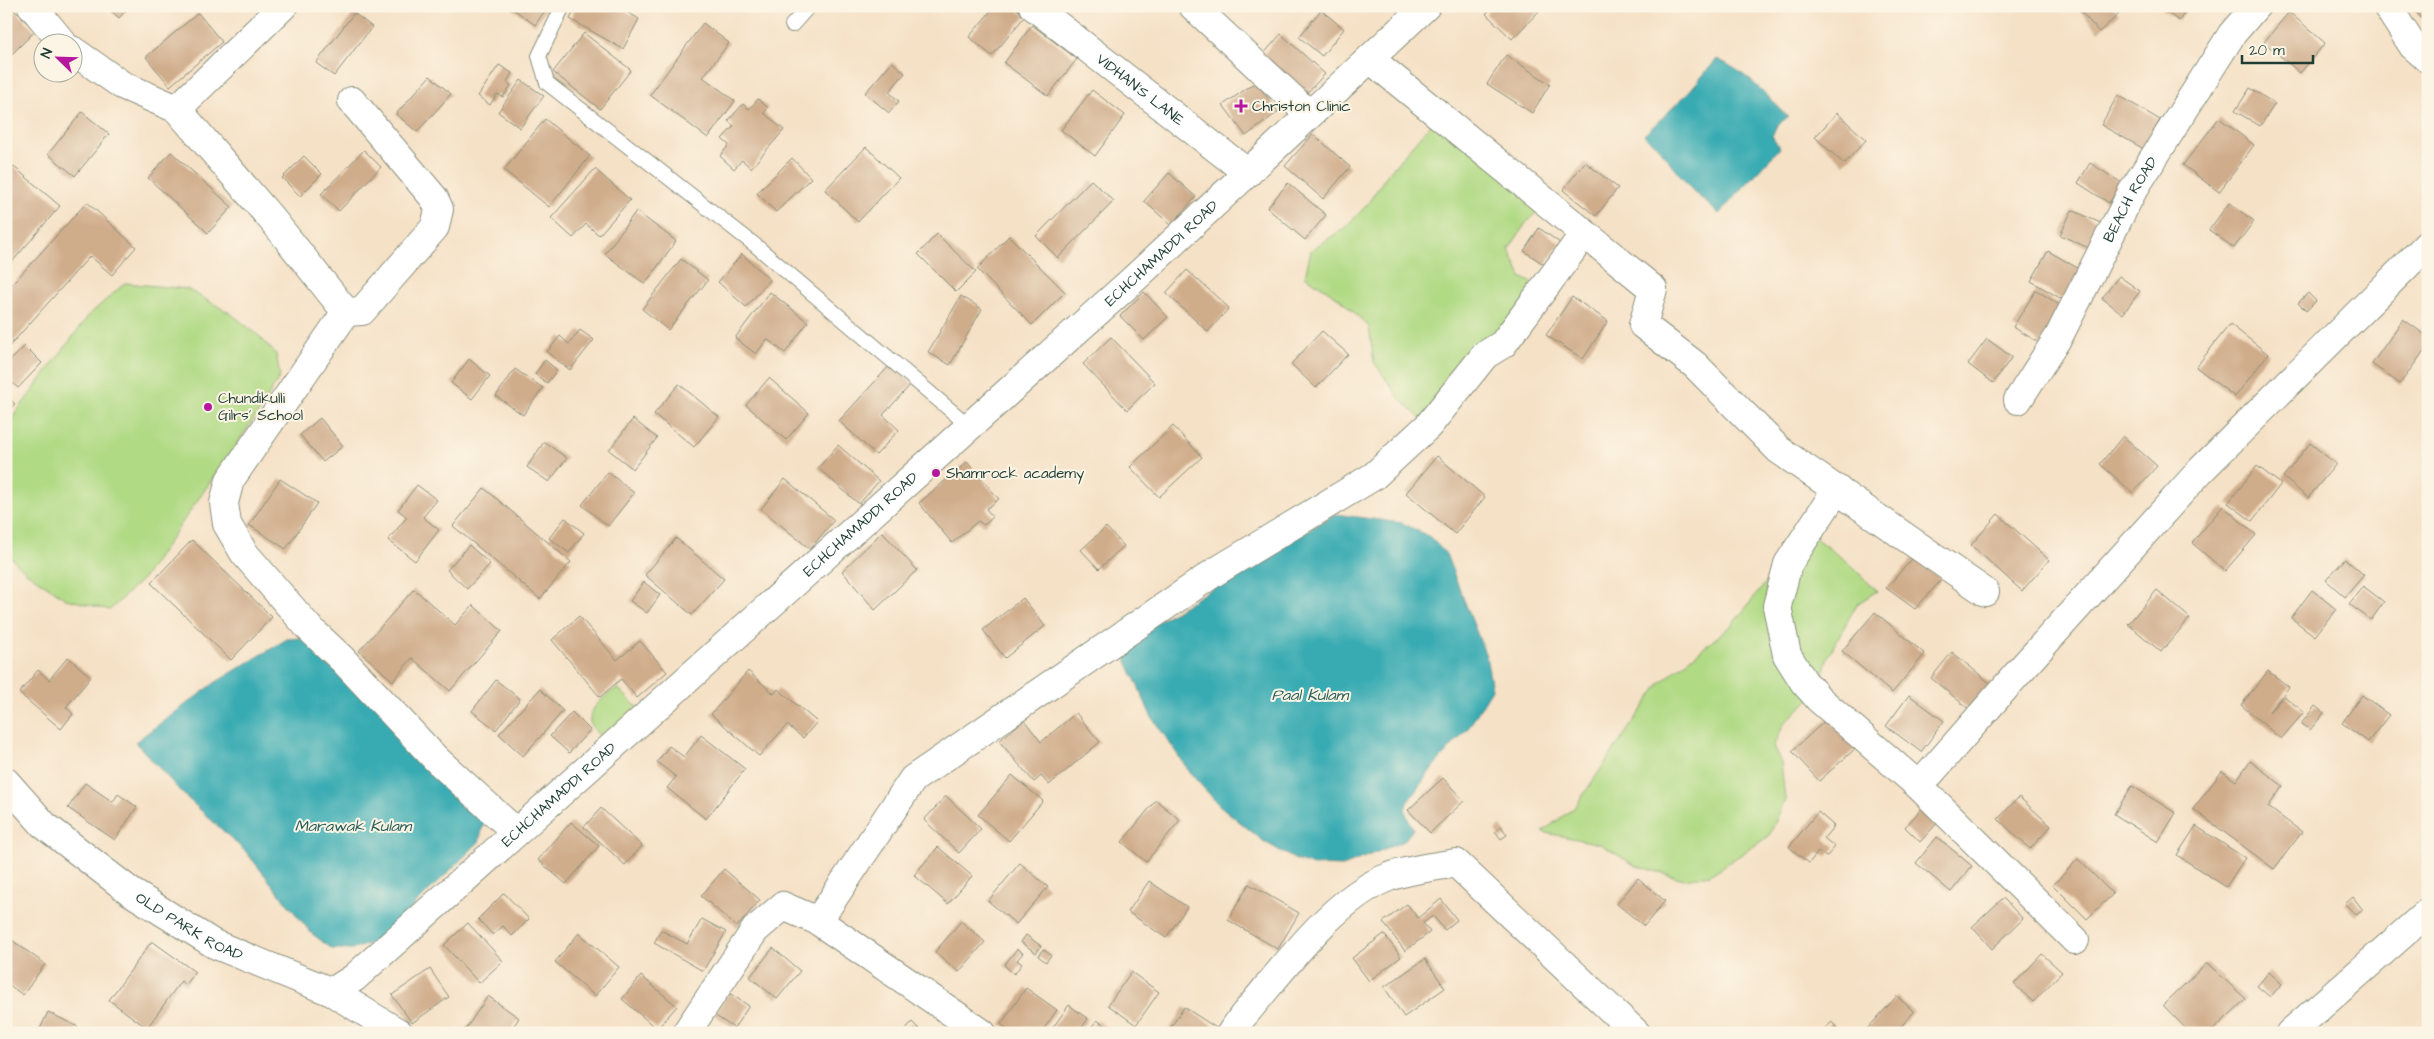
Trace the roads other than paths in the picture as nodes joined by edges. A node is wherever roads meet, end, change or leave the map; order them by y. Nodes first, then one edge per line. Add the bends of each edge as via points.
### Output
1 (32, 6) edge
2 (283, 6) edge
3 (563, 6) edge
4 (809, 6) edge
5 (1033, 6) edge
6 (1193, 6) edge
7 (1426, 6) edge
8 (2256, 6) edge
9 (2387, 6) edge
10 (792, 25) dead end
11 (54, 32) edge
12 (82, 57) edge
13 (1370, 59) junction
14 (2428, 59) edge
15 (352, 101) dead end
16 (177, 109) junction
17 (1309, 114) junction
18 (1248, 173) junction
19 (1584, 234) junction
20 (2428, 244) edge
21 (346, 312) junction
22 (2018, 400) dead end
23 (968, 425) junction
24 (1838, 489) junction
25 (1985, 592) dead end
26 (6, 782) edge
27 (1919, 786) junction
28 (516, 832) junction
29 (2428, 912) edge
30 (818, 921) junction
31 (2075, 940) dead end
32 (332, 992) junction
33 (382, 1028) edge
34 (686, 1033) edge
35 (982, 1033) edge
36 (1231, 1033) edge
37 (1636, 1033) edge
38 (2290, 1033) edge

1 - 11 street
2 - 16 street
3 - 23 lane via 539,56 547,83 755,245
4 - 10 lane
5 - 18 street, VIDHAN'S LANE
6 - 17 street
7 - 13 street, ECHCHAMADDI ROAD
8 - 22 street, BEACH ROAD via 2232,34 2132,192 2059,336
9 - 14 street via 2413,46
12 - 16 street via 122,85
13 - 17 street, ECHCHAMADDI ROAD
13 - 19 street
15 - 21 street via 434,198 439,209 435,228 362,311
16 - 21 street
17 - 18 street, ECHCHAMADDI ROAD
18 - 23 street, ECHCHAMADDI ROAD
19 - 24 street via 1653,289 1643,324 1695,365 1779,450
19 - 30 street via 1503,344 1485,354 1428,426 1374,476 1214,572 913,779
20 - 27 street via 2201,470 2024,664
21 - 28 street via 230,480 224,503 226,524 244,553 309,628 436,759
23 - 28 street, ECHCHAMADDI ROAD
24 - 25 street
24 - 27 street via 1788,564 1777,606 1787,655 1804,682 1820,699
26 - 32 street, OLD PARK ROAD via 44,825 131,892 214,944
27 - 31 street
28 - 32 street, ECHCHAMADDI ROAD via 354,978
29 - 38 street
30 - 34 street via 783,906 771,916 755,930
30 - 35 street
32 - 33 street, OLD PARK ROAD
36 - 37 street via 1330,916 1357,893 1390,876 1456,863

